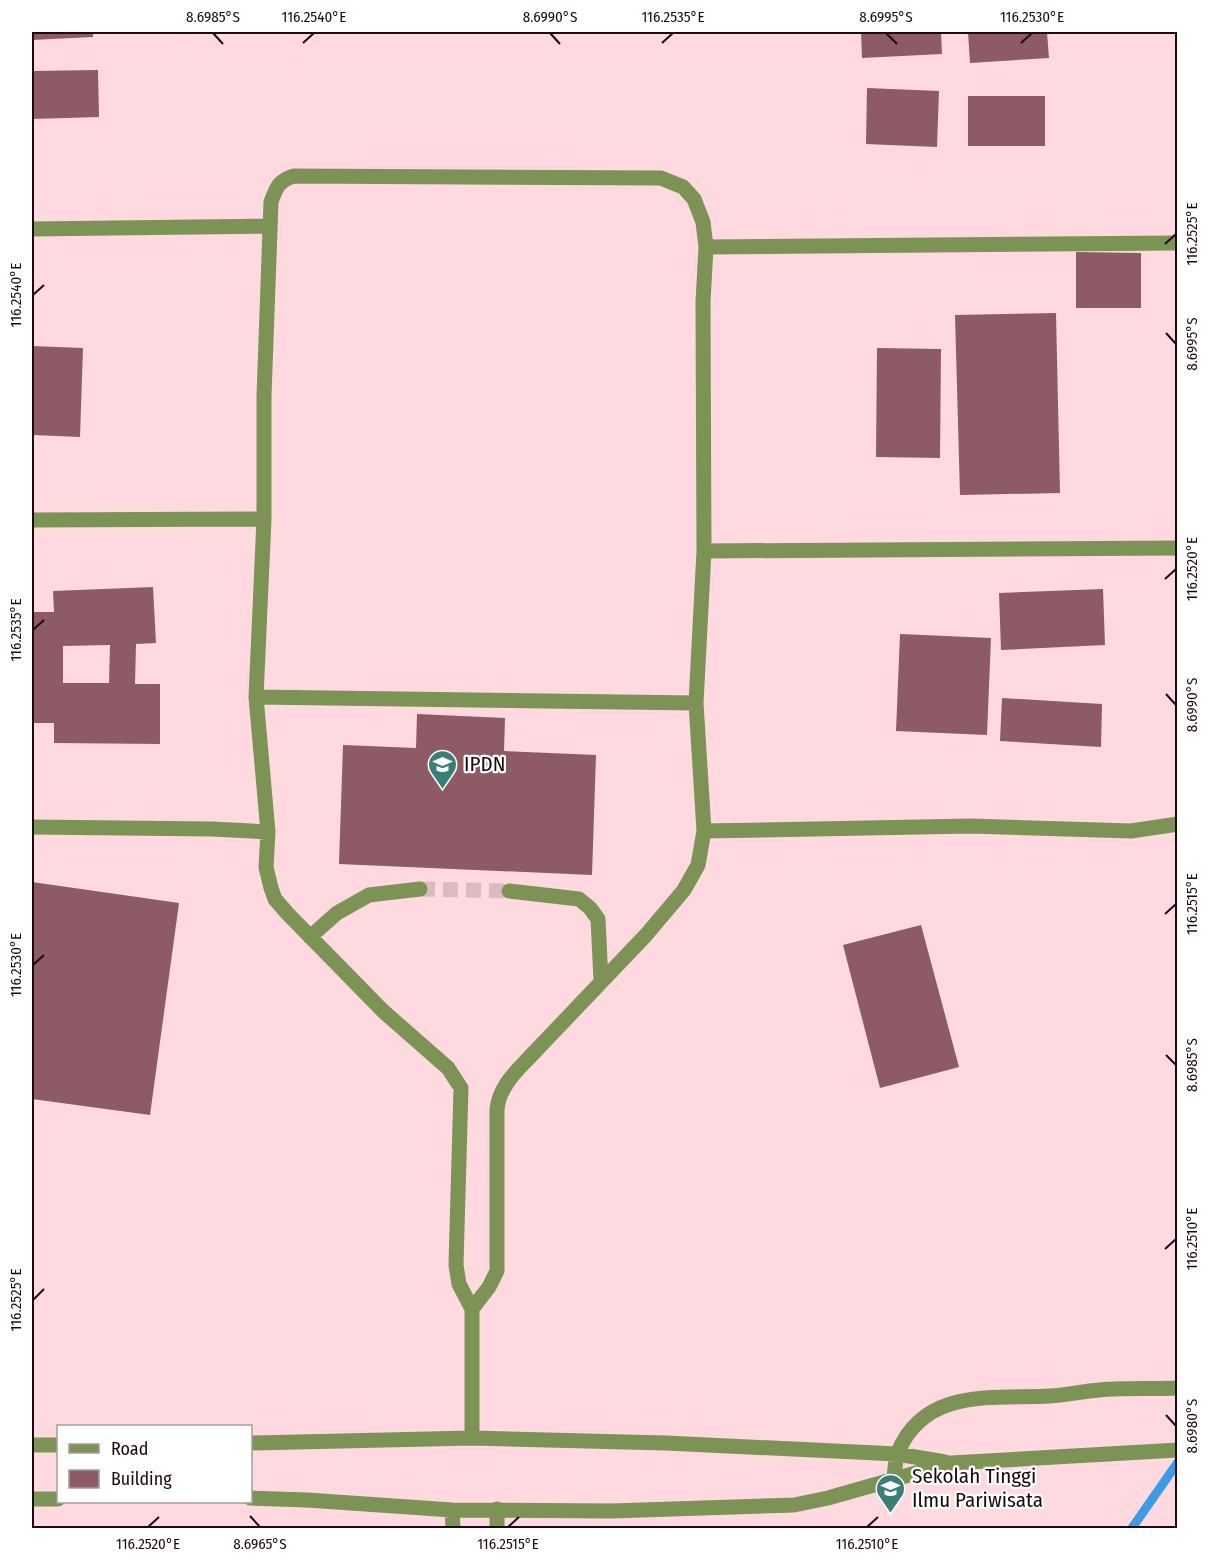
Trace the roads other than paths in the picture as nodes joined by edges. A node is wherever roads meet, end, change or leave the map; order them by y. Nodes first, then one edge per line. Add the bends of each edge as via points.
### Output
1 (270, 226) junction
2 (32, 229) edge
3 (1178, 243) edge
4 (706, 247) junction
5 (264, 519) junction
6 (32, 520) edge
7 (1178, 548) edge
8 (704, 551) junction
9 (256, 697) junction
10 (696, 703) junction
11 (1178, 824) edge
12 (32, 827) edge
13 (704, 831) junction
14 (268, 832) junction
15 (420, 889) tunnel mouth
16 (509, 891) tunnel mouth
17 (310, 937) junction
18 (601, 981) junction
19 (472, 1309) junction
20 (1178, 1388) edge
21 (472, 1438) junction
22 (252, 1443) edge
23 (32, 1445) edge
24 (57, 1445) edge
25 (1178, 1450) edge
26 (897, 1454) junction
27 (951, 1463) junction
28 (894, 1479) junction
29 (252, 1498) edge
30 (32, 1499) edge
31 (57, 1499) edge
32 (497, 1509) junction
33 (452, 1510) junction
34 (453, 1528) edge
35 (497, 1528) edge

1 - 2 street
1 - 4 street via 270,202 276,188 284,178 294,176 661,178 682,187 694,200 704,222
1 - 5 street
3 - 4 street
4 - 8 street
5 - 6 street
5 - 9 street
7 - 8 street
8 - 10 street
9 - 10 street
9 - 14 street
10 - 13 street
11 - 13 street via 1131,831 971,826
12 - 14 street
13 - 18 street via 698,865 684,890
14 - 17 street via 267,867 275,898
15 - 17 street via 369,895 337,913
16 - 18 street via 579,899 590,908 598,919
17 - 19 street via 383,1011 448,1068 461,1088 456,1265 459,1284
18 - 19 street via 510,1078 497,1102 497,1270
19 - 21 street
20 - 26 street via 967,1399 939,1408 916,1424
21 - 22 street
21 - 26 street
23 - 24 street
25 - 27 street
26 - 27 street
26 - 28 street
27 - 28 street
28 - 32 street via 794,1505 611,1511
29 - 33 street
30 - 31 street
32 - 33 street
32 - 35 street
33 - 34 street

